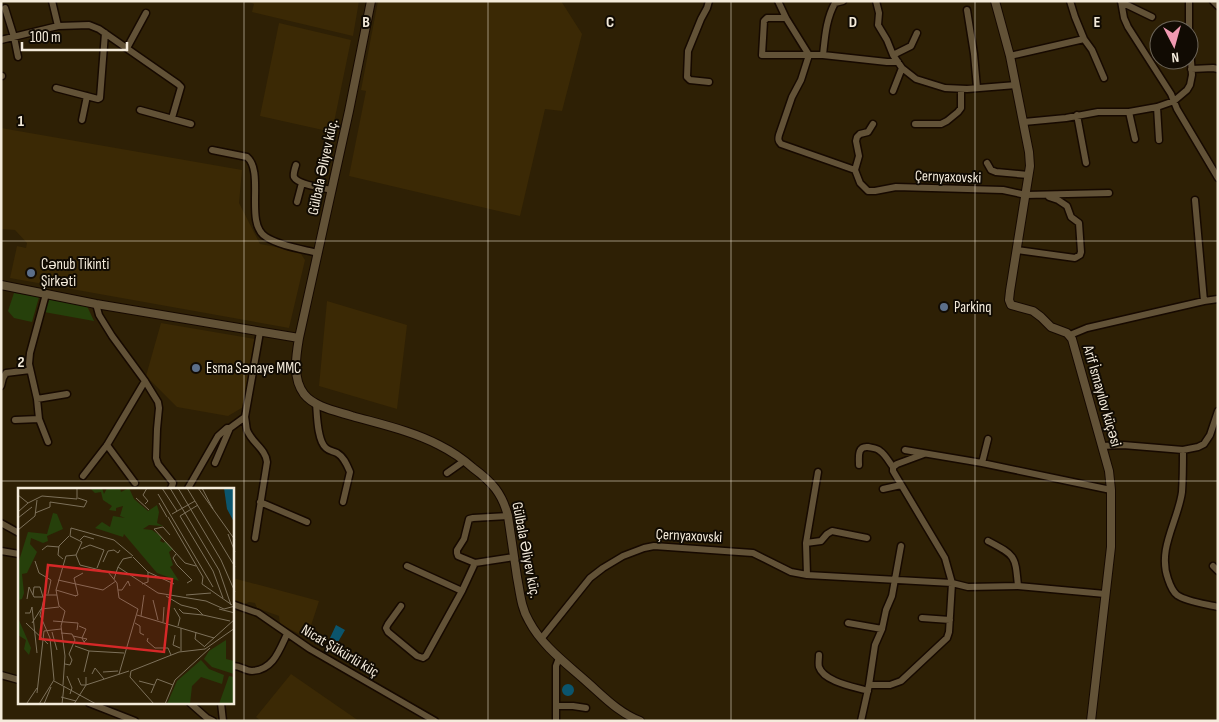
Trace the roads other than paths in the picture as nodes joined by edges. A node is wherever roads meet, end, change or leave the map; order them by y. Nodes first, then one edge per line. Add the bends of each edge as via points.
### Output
1 (52, 1) edge
2 (371, 1) edge
3 (709, 1) edge
4 (778, 1) edge
5 (843, 1) edge
6 (876, 1) edge
7 (995, 1) edge
8 (1070, 1) edge
9 (1189, 1) edge
10 (1213, 1) edge
11 (1121, 2) edge
12 (1218, 6) edge
13 (5, 8) dead end
14 (967, 10) dead end
15 (146, 13) dead end
16 (1152, 17) dead end
17 (786, 18) junction
18 (1189, 20) edge
19 (58, 26) junction
20 (105, 33) junction
21 (917, 33) dead end
22 (14, 37) junction
23 (1, 40) edge
24 (1084, 40) junction
25 (127, 48) junction
26 (809, 55) junction
27 (823, 55) junction
28 (893, 55) junction
29 (1010, 56) junction
30 (18, 57) dead end
31 (898, 62) junction
32 (902, 68) junction
33 (1199, 69) edge
34 (1218, 69) edge
35 (1191, 70) edge
36 (1104, 78) dead end
37 (709, 82) dead end
38 (1016, 85) junction
39 (56, 88) dead end
40 (977, 88) junction
41 (961, 89) junction
42 (893, 90) dead end
43 (86, 96) junction
44 (1174, 101) junction
45 (1157, 108) junction
46 (140, 110) dead end
47 (1129, 112) junction
48 (1077, 115) junction
49 (172, 118) junction
50 (82, 120) dead end
51 (1024, 122) junction
52 (191, 124) dead end
53 (873, 124) dead end
54 (915, 124) dead end
55 (1135, 139) dead end
56 (1159, 140) dead end
57 (212, 150) dead end
58 (1218, 162) edge
59 (987, 163) dead end
60 (1086, 163) dead end
61 (296, 165) dead end
62 (1211, 166) junction
63 (855, 170) junction
64 (1028, 175) junction
65 (1218, 178) edge
66 (302, 183) junction
67 (332, 190) junction
68 (1109, 193) dead end
69 (1026, 195) junction
70 (1046, 195) junction
71 (1195, 200) dead end
72 (297, 202) dead end
73 (1017, 250) junction
74 (318, 253) junction
75 (1, 285) edge
76 (46, 294) junction
77 (1218, 299) edge
78 (1204, 301) junction
79 (96, 304) junction
80 (260, 332) junction
81 (1070, 335) junction
82 (298, 338) junction
83 (30, 370) junction
84 (145, 381) junction
85 (2, 386) edge
86 (67, 394) dead end
87 (37, 399) junction
88 (316, 403) junction
89 (1218, 411) edge
90 (245, 417) junction
91 (39, 418) junction
92 (15, 420) dead end
93 (230, 428) junction
94 (988, 439) dead end
95 (48, 442) dead end
96 (107, 445) junction
97 (1102, 446) junction
98 (905, 450) dead end
99 (1183, 450) junction
100 (924, 454) junction
101 (464, 461) junction
102 (214, 463) dead end
103 (982, 463) junction
104 (859, 465) dead end
105 (893, 466) junction
106 (818, 472) dead end
107 (447, 473) dead end
108 (83, 476) dead end
109 (135, 483) dead end
110 (901, 485) junction
111 (171, 488) edge
112 (188, 488) edge
113 (883, 489) dead end
114 (1111, 490) junction
115 (260, 502) junction
116 (343, 502) dead end
117 (508, 516) junction
118 (1, 522) edge
119 (307, 522) dead end
120 (18, 532) edge
121 (255, 538) dead end
122 (867, 538) dead end
123 (988, 541) dead end
124 (806, 543) junction
125 (901, 546) dead end
126 (1, 551) edge
127 (18, 554) edge
128 (514, 557) junction
129 (475, 563) junction
130 (407, 566) dead end
131 (808, 575) junction
132 (895, 580) junction
133 (952, 583) junction
134 (1018, 586) junction
135 (462, 591) junction
136 (1105, 594) junction
137 (234, 605) edge
138 (401, 606) dead end
139 (1218, 607) edge
140 (922, 618) dead end
141 (950, 620) junction
142 (848, 623) dead end
143 (882, 629) junction
144 (287, 634) junction
145 (541, 639) junction
146 (819, 655) dead end
147 (560, 658) junction
148 (234, 664) edge
149 (1, 675) edge
150 (18, 680) edge
151 (868, 688) junction
152 (92, 704) edge
153 (191, 704) edge
154 (221, 704) edge
155 (556, 706) junction
156 (586, 708) dead end
157 (627, 718) edge
158 (134, 721) edge
159 (213, 721) edge
160 (223, 721) edge
161 (435, 721) edge
162 (556, 721) edge
163 (640, 721) edge
164 (861, 721) edge
165 (1092, 721) edge

1 - 19 street
2 - 67 street, Gülbala Əliyev küç.
3 - 37 street via 688,51 687,77
4 - 17 street
5 - 27 street via 834,3 831,10
6 - 28 street via 878,25
7 - 29 street, Arif İsmayılov küçəsi
8 - 24 street
9 - 18 street
10 - 12 street
11 - 16 street
11 - 44 street via 1128,27
13 - 22 street
14 - 40 street
15 - 25 street
17 - 26 street
17 - 26 street via 764,20 762,55
19 - 20 street via 89,25
19 - 22 street
20 - 25 street
20 - 43 street via 101,96 98,99
21 - 28 street via 911,46
22 - 23 street
22 - 30 street
24 - 29 street
24 - 36 street
25 - 49 street via 181,87
26 - 27 street
26 - 63 street via 779,134 779,142
27 - 31 street
28 - 31 street
29 - 38 street, Arif İsmayılov küçəsi
31 - 32 street
32 - 41 street via 916,79
32 - 42 street
33 - 34 street
35 - 44 street via 1190,85
38 - 40 street
38 - 51 street, Arif İsmayılov küçəsi
39 - 43 street
40 - 41 street
41 - 54 street via 961,108 947,121
43 - 50 street
44 - 45 street
44 - 62 street
45 - 47 street
45 - 56 street
46 - 49 street
47 - 48 street
47 - 55 street
48 - 51 street
48 - 60 street
49 - 52 street
51 - 64 street, Arif İsmayılov küçəsi via 1029,152
53 - 63 street via 868,132 857,137 859,156
57 - 74 street via 250,159 260,233 275,242
58 - 62 street
59 - 64 street via 996,172
61 - 66 street via 294,176
62 - 65 street
63 - 69 street, Çernyaxovski via 860,183 868,191 896,187 1002,190
64 - 69 street, Arif İsmayılov küçəsi
66 - 67 street
66 - 72 street
67 - 74 street, Gülbala Əliyev küç.
68 - 70 street, Çernyaxovski
69 - 70 street, Çernyaxovski
69 - 73 street, Arif İsmayılov küçəsi
70 - 73 street via 1067,206 1071,217 1079,223 1082,252 1075,258
71 - 78 street
73 - 81 street, Arif İsmayılov küçəsi via 1010,291 1011,305 1033,311 1051,327
74 - 82 street, Gülbala Əliyev küç.
75 - 76 street
76 - 79 street
76 - 83 street via 30,353
77 - 78 street
78 - 81 street via 1087,328
79 - 80 street
79 - 84 street via 112,336
80 - 82 street
80 - 90 street
81 - 97 street, Arif İsmayılov küçəsi
82 - 88 street, Gülbala Əliyev küç. via 298,381 304,395
83 - 85 street via 6,373
83 - 87 street
84 - 96 street
84 - 111 street via 158,402 156,458 173,483
86 - 87 street
87 - 91 street
88 - 101 street, Gülbala Əliyev küç. via 428,440
88 - 116 street via 324,447 340,454 350,472
89 - 99 street via 1204,444
90 - 93 street
90 - 115 street via 252,440 267,456
91 - 92 street
91 - 95 street
93 - 102 street
93 - 112 street via 218,436
94 - 103 street
96 - 108 street
96 - 109 street
97 - 99 street
97 - 114 street, Arif İsmayılov küçəsi
98 - 100 street
99 - 139 street via 1182,494 1164,559 1166,574 1177,595
100 - 103 street
100 - 105 street
101 - 107 street
101 - 117 street, Gülbala Əliyev küç. via 497,490
103 - 114 street
104 - 105 street via 859,452 865,446 881,451
105 - 110 street via 892,471
106 - 124 street
110 - 113 street
110 - 133 street via 945,558
114 - 136 street, Arif İsmayılov küçəsi
115 - 119 street
115 - 121 street
117 - 128 street, Gülbala Əliyev küç.
117 - 129 street via 469,519 457,553
118 - 120 street
122 - 124 street via 832,531 821,541
123 - 134 street via 1013,556
124 - 131 street
125 - 132 street
126 - 127 street
128 - 129 street
128 - 145 street, Gülbala Əliyev küç. via 525,614
129 - 135 street
130 - 135 street
131 - 132 street, Çernyaxovski
131 - 145 street, Çernyaxovski via 791,572 753,553 644,548 624,556 590,578
132 - 133 street, Çernyaxovski
132 - 143 street
133 - 134 street, Çernyaxovski via 968,587
133 - 141 street
134 - 136 street, Çernyaxovski
135 - 138 street via 423,658 386,628
136 - 165 street, Arif İsmayılov küçəsi
137 - 144 street, Nicat Şükürlü küç via 258,613
140 - 141 street
141 - 151 street via 947,638 901,680
142 - 143 street
143 - 151 street via 875,645
144 - 148 street via 275,658 262,669 251,671
144 - 161 street, Nicat Şükürlü küç
145 - 147 street, Gülbala Əliyev küç.
146 - 151 street via 819,668 826,676
147 - 155 street via 556,666
147 - 157 street, Gülbala Əliyev küç.
149 - 150 street
151 - 164 street
152 - 158 street
153 - 159 street
154 - 160 street
155 - 156 street
155 - 162 street
157 - 163 street, Gülbala Əliyev küç.

